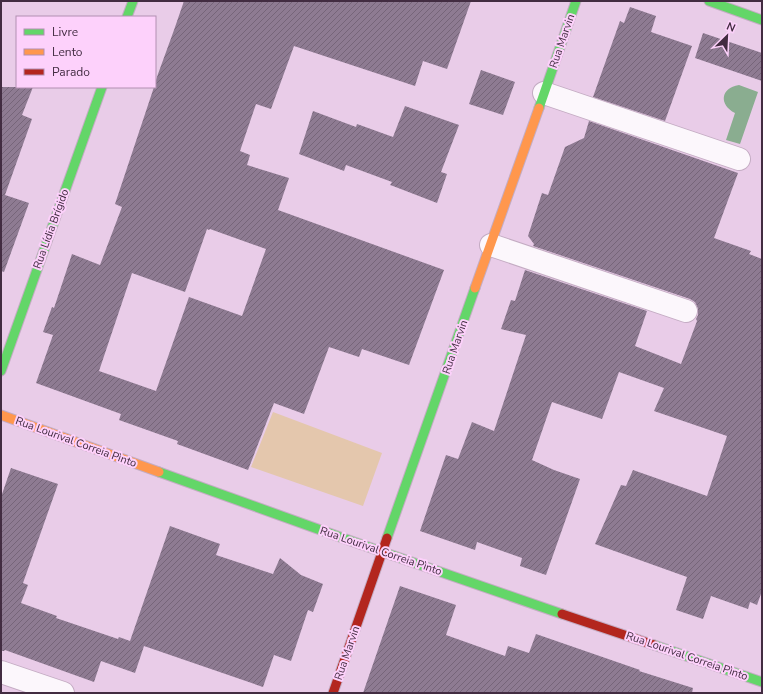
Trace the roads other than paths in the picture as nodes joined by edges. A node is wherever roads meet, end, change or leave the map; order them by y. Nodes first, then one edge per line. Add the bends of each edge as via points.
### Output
1 (132, 1) edge
2 (576, 1) edge
3 (708, 1) edge
4 (127, 16) edge
5 (762, 20) edge
6 (102, 88) edge
7 (544, 93) junction
8 (739, 158) dead end
9 (491, 245) junction
10 (686, 311) dead end
11 (1, 371) edge
12 (1, 415) edge
13 (383, 552) junction
14 (1, 672) edge
15 (762, 682) edge
16 (63, 693) edge
17 (333, 693) edge

1 - 4 street
2 - 7 street, Rua Marvin
3 - 5 street
6 - 11 street, Rua Lídia Brígido
7 - 8 street
7 - 9 street, Rua Marvin
9 - 10 street
9 - 13 street, Rua Marvin
12 - 13 street, Rua Lourival Correia Pìnto
13 - 15 street, Rua Lourival Correia Pìnto
13 - 17 street, Rua Marvin
14 - 16 street

